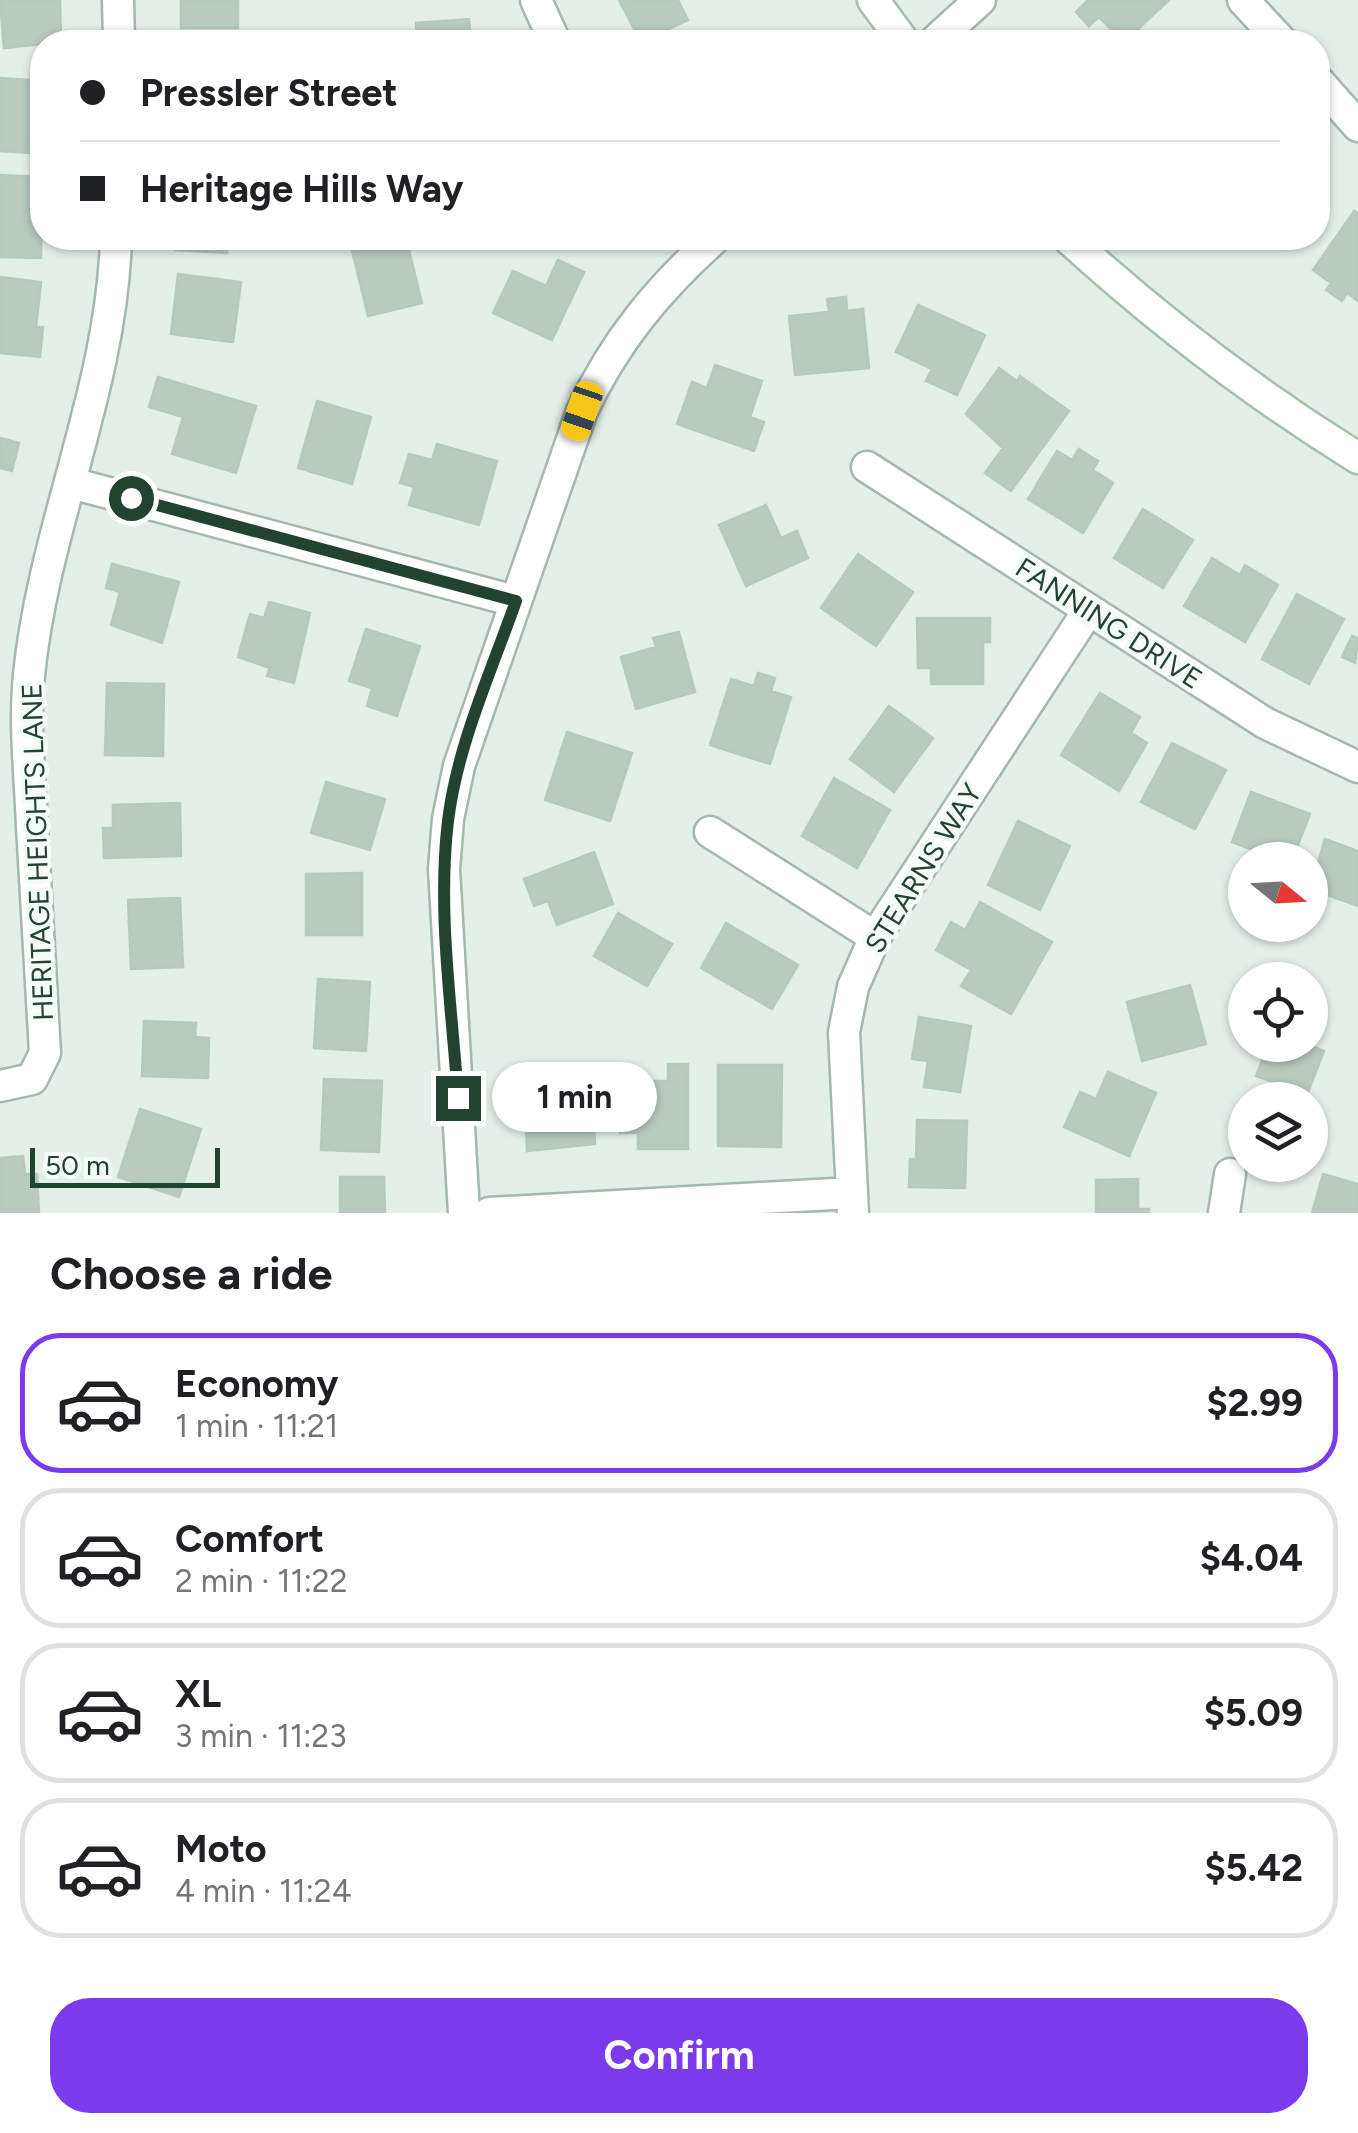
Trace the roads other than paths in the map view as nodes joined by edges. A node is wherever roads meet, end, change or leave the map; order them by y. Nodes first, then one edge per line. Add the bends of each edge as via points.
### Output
1 (118, 0) edge
2 (536, 0) edge
3 (873, 0) edge
4 (980, 0) edge
5 (1243, 0) edge
6 (119, 30) edge
7 (550, 30) edge
8 (895, 30) edge
9 (947, 30) edge
10 (1271, 30) edge
11 (1330, 94) edge
12 (1358, 126) edge
13 (115, 250) edge
14 (702, 250) edge
15 (1081, 250) edge
16 (1358, 458) edge
17 (867, 467) dead end
18 (71, 483) junction
19 (516, 601) junction
20 (1088, 611) junction
21 (1358, 767) edge
22 (710, 832) dead end
23 (874, 937) junction
24 (0, 1086) edge
25 (1229, 1182) edge
26 (852, 1203) edge
27 (464, 1213) edge
28 (489, 1213) edge
29 (1224, 1213) edge

1 - 6 street
2 - 7 street
3 - 8 street
4 - 9 street
5 - 10 street
11 - 12 street
13 - 18 street, HERITAGE HEIGHTS LANE via 111,314
14 - 19 street via 673,275 606,361
15 - 16 street via 1154,316 1268,402
17 - 20 street, FANNING DRIVE
18 - 19 street
18 - 24 street, HERITAGE HEIGHTS LANE via 28,676 45,1053 32,1079
19 - 27 street via 458,766 445,852
20 - 21 street, FANNING DRIVE via 1290,738
20 - 23 street, STEARNS WAY
22 - 23 street
23 - 26 street, STEARNS WAY via 844,1032
25 - 29 street
26 - 28 street

